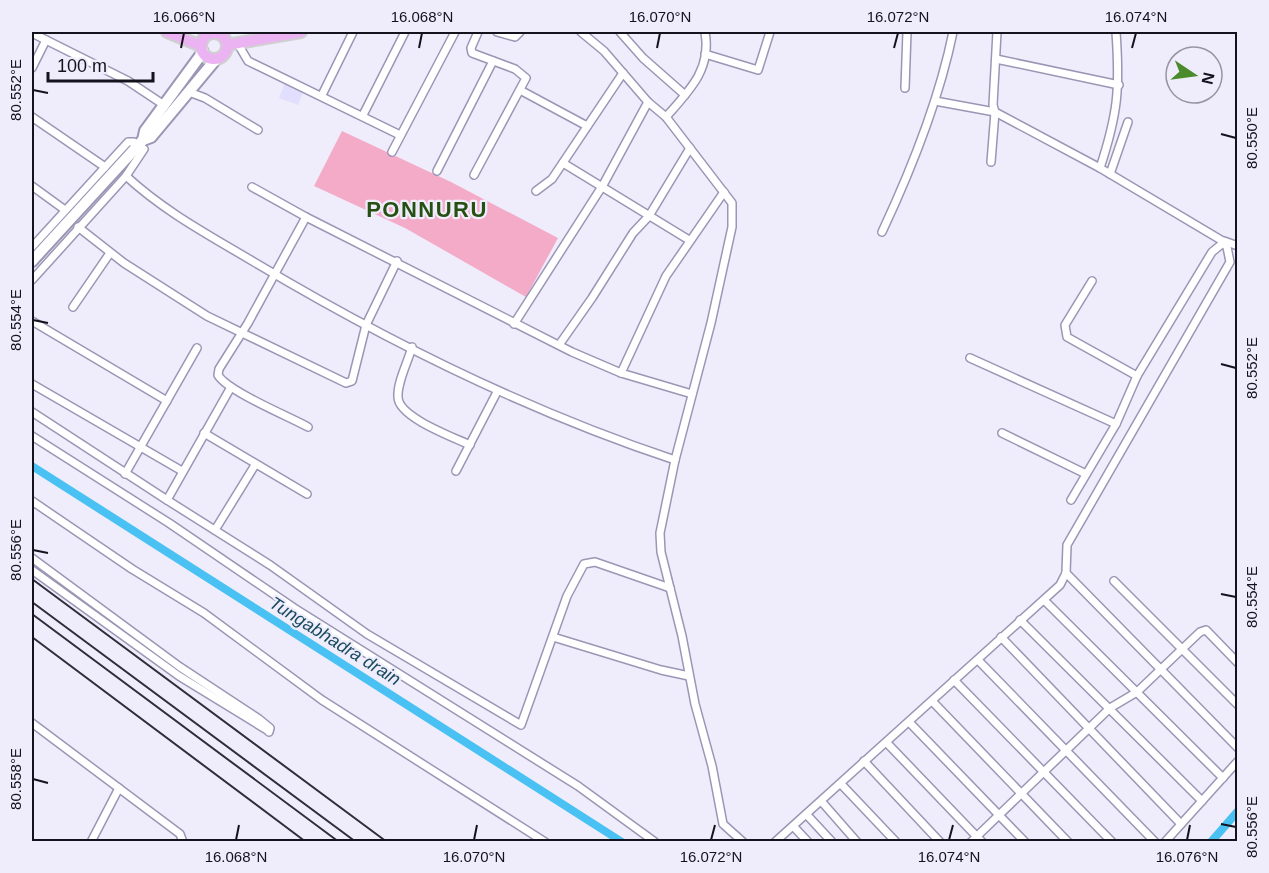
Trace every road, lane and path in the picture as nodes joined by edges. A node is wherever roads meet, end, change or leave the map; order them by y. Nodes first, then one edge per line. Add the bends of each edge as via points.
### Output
1 (167, 32) edge
2 (301, 32) edge
3 (353, 32) edge
4 (405, 32) edge
5 (455, 32) edge
6 (478, 32) edge
7 (497, 32) edge
8 (520, 32) edge
9 (584, 32) edge
10 (620, 32) edge
11 (705, 32) edge
12 (770, 32) edge
13 (907, 32) edge
14 (953, 32) edge
15 (997, 32) edge
16 (1116, 32) edge
17 (32, 33) edge
18 (203, 33) edge
19 (268, 33) edge
20 (46, 40) junction
21 (233, 45) junction
22 (202, 49) junction
23 (705, 54) junction
24 (216, 59) junction
25 (996, 59) junction
26 (493, 61) junction
27 (32, 68) edge
28 (623, 73) junction
29 (1119, 86) junction
30 (905, 88) dead end
31 (519, 90) junction
32 (189, 92) junction
33 (322, 95) junction
34 (686, 95) junction
35 (935, 101) junction
36 (648, 102) junction
37 (164, 105) junction
38 (995, 112) junction
39 (363, 115) junction
40 (32, 117) edge
41 (666, 117) junction
42 (1128, 122) dead end
43 (587, 126) junction
44 (258, 130) dead end
45 (400, 135) junction
46 (139, 145) junction
47 (690, 148) junction
48 (393, 152) dead end
49 (991, 162) dead end
50 (563, 163) junction
51 (105, 167) junction
52 (1100, 168) junction
53 (437, 171) dead end
54 (1110, 174) junction
55 (126, 176) junction
56 (474, 176) dead end
57 (603, 185) junction
58 (32, 186) edge
59 (252, 187) dead end
60 (536, 191) dead end
61 (724, 192) junction
62 (65, 210) junction
63 (650, 216) junction
64 (306, 217) junction
65 (78, 227) junction
66 (882, 232) dead end
67 (689, 240) junction
68 (1225, 246) junction
69 (1238, 246) edge
70 (32, 247) edge
71 (110, 253) junction
72 (32, 261) edge
73 (397, 261) junction
74 (274, 275) junction
75 (32, 280) edge
76 (1092, 281) dead end
77 (73, 307) dead end
78 (32, 321) edge
79 (514, 324) junction
80 (366, 325) junction
81 (241, 334) junction
82 (559, 345) junction
83 (412, 347) junction
84 (197, 348) dead end
85 (970, 358) dead end
86 (621, 373) junction
87 (1137, 376) junction
88 (32, 384) edge
89 (231, 387) junction
90 (497, 392) junction
91 (692, 394) junction
92 (167, 401) junction
93 (32, 412) edge
94 (1116, 424) junction
95 (308, 427) dead end
96 (1002, 433) dead end
97 (204, 434) junction
98 (32, 436) edge
99 (470, 445) junction
100 (139, 447) junction
101 (675, 460) junction
102 (255, 465) junction
103 (182, 471) junction
104 (456, 471) dead end
105 (125, 474) junction
106 (1086, 474) junction
107 (306, 494) dead end
108 (167, 500) junction
109 (1071, 500) dead end
110 (32, 501) edge
111 (215, 530) junction
112 (32, 558) edge
113 (41, 565) junction
114 (33, 571) edge
115 (1066, 573) junction
116 (1114, 581) dead end
117 (670, 588) junction
118 (1045, 601) junction
119 (91, 603) junction
120 (86, 610) junction
121 (1020, 620) junction
122 (553, 637) junction
123 (1001, 637) junction
124 (1181, 649) junction
125 (978, 660) junction
126 (1238, 663) edge
127 (1160, 668) junction
128 (181, 673) junction
129 (689, 676) junction
130 (954, 680) junction
131 (1137, 692) junction
132 (933, 702) junction
133 (1238, 705) edge
134 (1110, 708) junction
135 (32, 723) edge
136 (910, 723) junction
137 (1089, 729) junction
138 (887, 742) junction
139 (1238, 748) edge
140 (1066, 752) junction
141 (864, 761) junction
142 (1238, 761) edge
143 (1044, 773) junction
144 (1223, 778) junction
145 (841, 784) junction
146 (119, 788) junction
147 (1022, 795) junction
148 (1202, 801) junction
149 (822, 802) junction
150 (807, 815) junction
151 (1000, 816) junction
152 (1181, 824) junction
153 (794, 827) junction
154 (740, 839) edge
155 (781, 840) edge
156 (977, 840) edge
157 (91, 842) edge
158 (183, 842) edge
159 (545, 842) edge
160 (655, 842) edge
161 (808, 842) edge
162 (832, 842) edge
163 (857, 842) edge
164 (896, 842) edge
165 (940, 842) edge
166 (1025, 842) edge
167 (1068, 842) edge
168 (1112, 842) edge
169 (1155, 842) edge
170 (1166, 842) edge

1 - 22 main road
2 - 19 main road via 278,38
3 - 33 street
4 - 39 street
5 - 45 street
6 - 26 street via 471,50
7 - 8 street via 515,37
9 - 28 street
10 - 34 street
11 - 23 street
12 - 23 street via 758,70
13 - 30 street
14 - 35 street
15 - 25 street
16 - 29 street
17 - 20 street
18 - 21 main road via 220,34
18 - 22 main road
19 - 21 main road via 254,41
20 - 27 street
20 - 37 street via 128,81
21 - 24 main road
21 - 33 street via 248,61
22 - 24 main road via 210,59
22 - 37 main road
23 - 34 street via 702,73
24 - 32 main road
25 - 29 street
25 - 38 street
26 - 31 street via 524,74
26 - 53 street
28 - 36 street
28 - 43 street
29 - 52 street via 1116,114
31 - 43 street
31 - 56 street
32 - 44 street
32 - 46 main road via 151,137
33 - 39 street
34 - 41 street
35 - 38 street
35 - 66 street
36 - 41 street
36 - 57 street
37 - 46 main road
38 - 49 street
38 - 52 street
39 - 45 street
40 - 51 street
41 - 47 street
42 - 54 street
43 - 50 street
45 - 48 street
46 - 51 street via 128,142
46 - 55 street via 144,151
46 - 72 main road
47 - 61 street
47 - 63 street
50 - 57 street
50 - 60 street via 552,179
51 - 62 street
52 - 54 street
54 - 68 street
55 - 65 street
55 - 74 street via 169,212
57 - 63 street
57 - 79 street
58 - 62 street
59 - 64 street
61 - 67 street
61 - 91 street via 732,203 732,227
62 - 70 street
63 - 67 street
63 - 82 street via 633,233
64 - 73 street
64 - 74 street
65 - 71 street
65 - 75 street
67 - 86 street via 666,276
68 - 69 street
68 - 87 street via 1212,252
68 - 115 street via 1230,262 1067,545
71 - 77 street
71 - 81 street
73 - 79 street
73 - 80 street
74 - 80 street
74 - 81 street
76 - 87 street via 1065,325 1067,337
78 - 92 street
79 - 82 street
80 - 81 street via 352,381 346,383
80 - 83 street
81 - 89 street via 218,372 220,379
82 - 86 street
83 - 90 street
83 - 99 street via 398,403 407,414
84 - 92 street
85 - 94 street
86 - 91 street
87 - 94 street
88 - 100 street
89 - 95 street
89 - 97 street
90 - 99 street
90 - 101 street via 598,435
91 - 101 street
92 - 100 street
93 - 105 street
94 - 106 street
96 - 106 street
97 - 102 street
97 - 103 street
98 - 160 street via 294,608 578,786
99 - 104 street
100 - 103 street
100 - 105 street
101 - 117 street via 660,533
102 - 107 street
102 - 111 street
103 - 108 street
105 - 108 street
106 - 109 street
108 - 111 street
110 - 159 street via 123,564 204,613 322,700
111 - 122 street via 367,634 518,724 524,723
112 - 113 street
113 - 114 street
113 - 119 street
114 - 120 street
115 - 118 street
115 - 127 street
116 - 124 street
117 - 122 street via 590,561 578,572
117 - 129 street
118 - 121 street
118 - 131 street
119 - 120 street
119 - 128 street
120 - 128 street
121 - 123 street
121 - 134 street
122 - 129 street
123 - 125 street
123 - 137 street
124 - 126 street via 1206,630
124 - 127 street
124 - 133 street
125 - 130 street
125 - 140 street
127 - 131 street
127 - 139 street
128 - 128 street via 238,704 270,731
129 - 154 street via 723,824
130 - 132 street
130 - 143 street
131 - 134 street
131 - 144 street
132 - 136 street
132 - 147 street
134 - 137 street
134 - 148 street
135 - 146 street
136 - 138 street
136 - 151 street
137 - 140 street
137 - 152 street
138 - 141 street
138 - 156 street
140 - 143 street
140 - 169 street
141 - 145 street
141 - 165 street
142 - 144 street
143 - 147 street
143 - 168 street
144 - 148 street
145 - 149 street
145 - 164 street
146 - 157 street
146 - 158 street via 180,834
147 - 151 street
147 - 167 street
148 - 152 street
149 - 150 street
149 - 163 street
150 - 153 street
150 - 162 street
151 - 156 street
151 - 166 street
152 - 170 street
153 - 155 street
153 - 161 street

